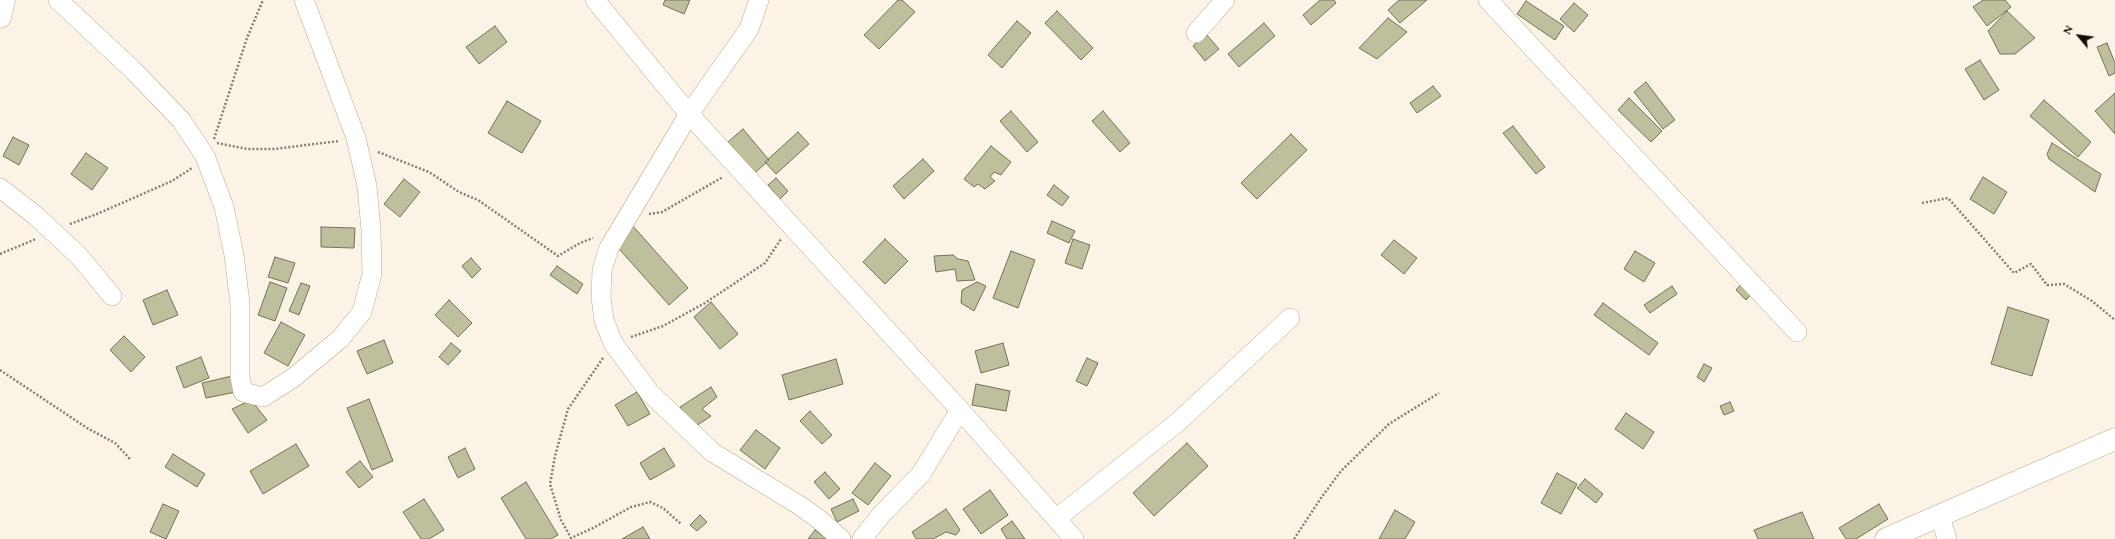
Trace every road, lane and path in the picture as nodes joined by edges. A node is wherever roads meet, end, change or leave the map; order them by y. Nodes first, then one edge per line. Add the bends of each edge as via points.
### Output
1 (4, 0) edge
2 (58, 0) edge
3 (263, 0) edge
4 (304, 0) edge
5 (595, 0) edge
6 (759, 0) edge
7 (1225, 0) edge
8 (1488, 0) edge
9 (0, 17) edge
10 (1196, 33) dead end
11 (689, 114) junction
12 (356, 138) junction
13 (723, 151) junction
14 (205, 156) junction
15 (0, 188) edge
16 (1922, 203) dead end
17 (624, 221) junction
18 (53, 231) junction
19 (595, 238) dead end
20 (0, 254) edge
21 (112, 296) dead end
22 (1290, 318) dead end
23 (2115, 320) edge
24 (1797, 332) dead end
25 (0, 370) edge
26 (1439, 393) dead end
27 (960, 410) junction
28 (2115, 439) edge
29 (131, 460) dead end
30 (1940, 516) junction
31 (1057, 518) junction
32 (840, 539) edge
33 (862, 539) edge
34 (1074, 539) edge
35 (1294, 539) edge
36 (1886, 539) edge
37 (1947, 539) edge

1 - 9 main road
2 - 14 street via 134,71 180,120
3 - 12 path via 247,38 213,142 247,149 275,149
4 - 12 street
5 - 11 street
6 - 11 street via 749,28
7 - 10 street
8 - 24 street
11 - 13 street
11 - 17 street
12 - 14 street via 367,186 371,230 372,274 362,312 340,339 293,378 263,397 244,392 240,377 240,304 234,255 224,207
12 - 19 path via 378,152 429,172 459,192 478,200 558,256 580,243
13 - 17 path via 730,172 662,212
13 - 27 street
14 - 18 path via 172,181
15 - 18 street
16 - 23 path via 1948,198 2014,273 2031,264 2047,285 2064,284 2092,301
17 - 32 street via 609,248 602,270 601,297 604,320 613,343 650,393 701,442 725,461 799,505
18 - 20 path
18 - 21 street via 79,256
22 - 31 street via 1178,422
25 - 29 path via 115,443
26 - 35 path via 1389,424 1341,471
27 - 31 street
27 - 33 street via 921,474 881,515
28 - 30 main road
30 - 36 main road
30 - 37 street
31 - 34 street

